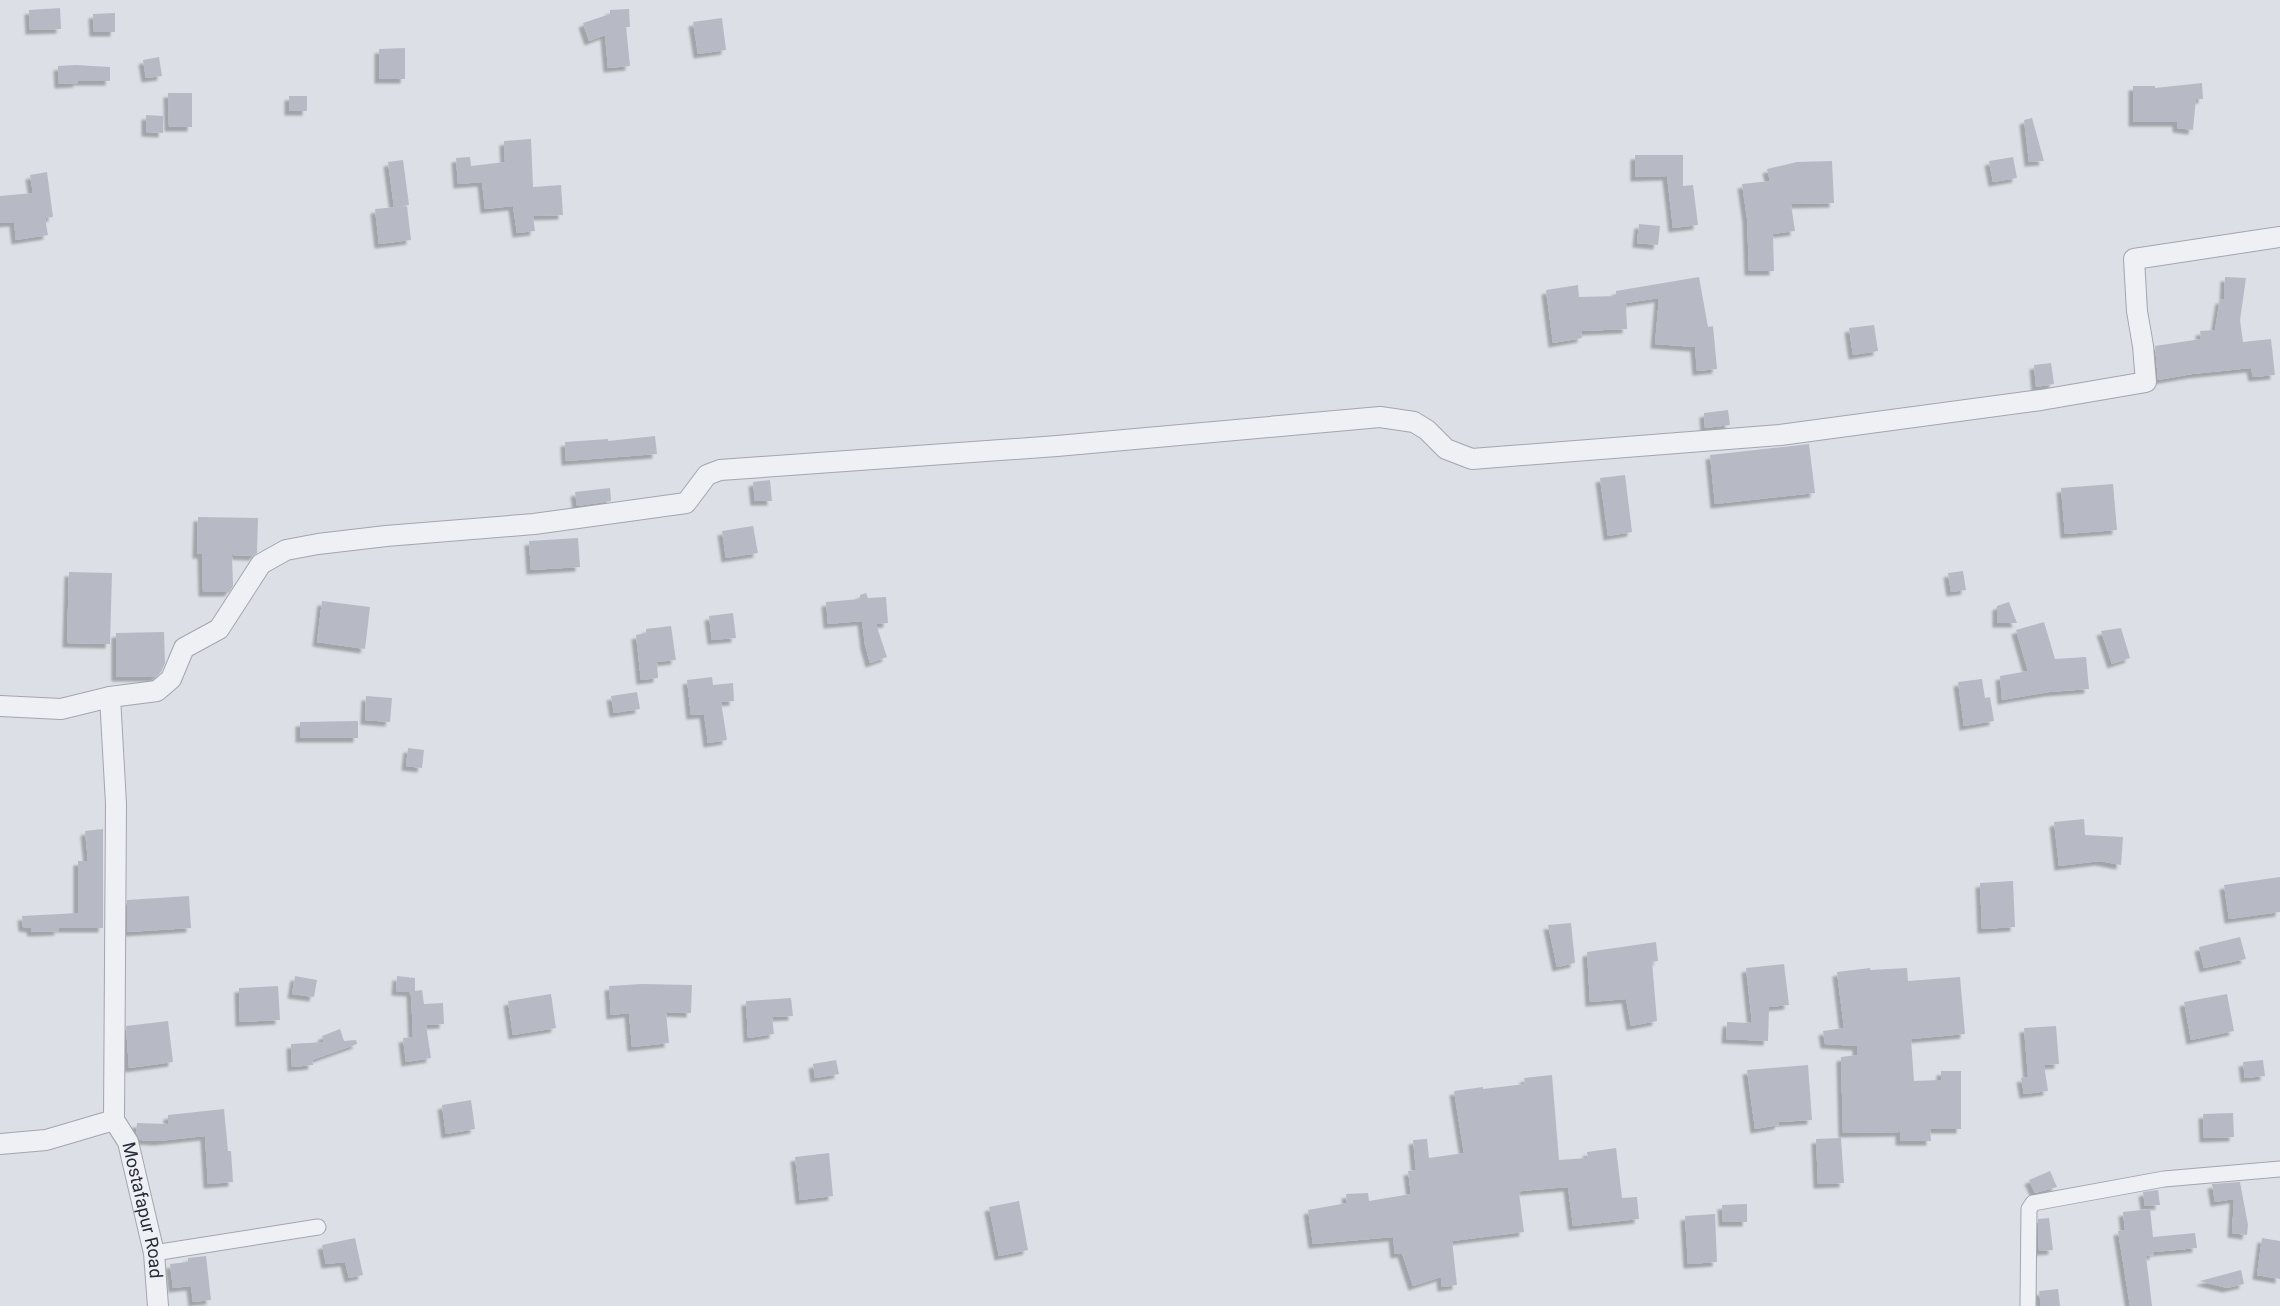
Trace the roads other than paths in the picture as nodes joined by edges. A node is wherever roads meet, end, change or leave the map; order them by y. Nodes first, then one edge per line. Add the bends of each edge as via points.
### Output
1 (2280, 237) edge
2 (110, 698) junction
3 (0, 706) edge
4 (114, 1120) junction
5 (0, 1144) edge
6 (2280, 1169) edge
7 (318, 1227) dead end
8 (154, 1254) junction
9 (158, 1306) edge
10 (2028, 1306) edge

1 - 2 street via 2134,259 2146,382 2041,400 1780,435 1472,460 1446,449 1414,422 1380,417 1058,446 720,470 707,475 686,503 534,524 386,536 286,550 261,564 219,629 184,648 171,680 157,691
2 - 3 street via 62,709
2 - 4 street via 116,804
4 - 5 street via 46,1140
4 - 8 street, Mostafapur Road via 128,1142
6 - 10 street via 2164,1179 2033,1203 2029,1209
7 - 8 street
8 - 9 street, Mostafapur Road

